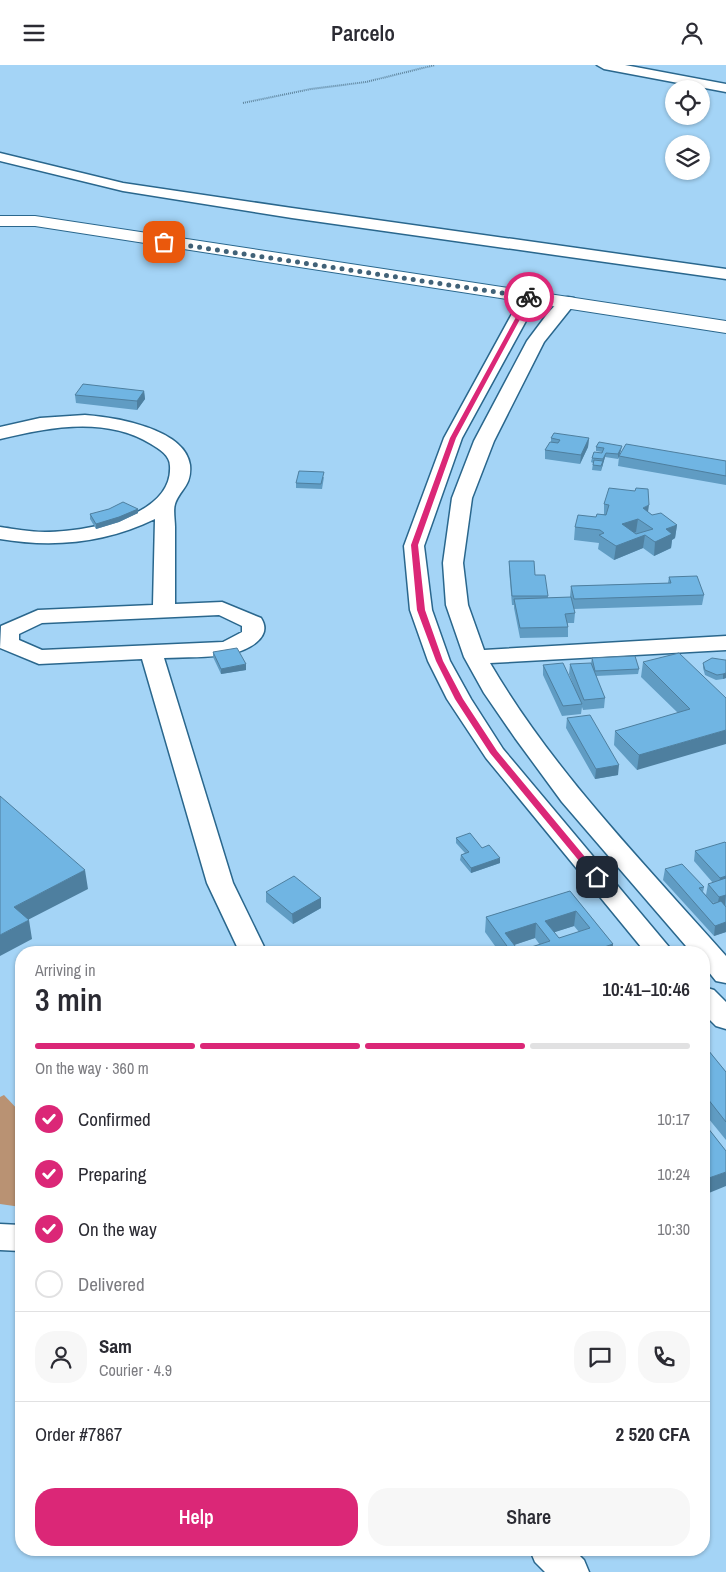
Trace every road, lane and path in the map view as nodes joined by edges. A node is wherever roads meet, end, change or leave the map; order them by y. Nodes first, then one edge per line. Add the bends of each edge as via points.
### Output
1 (436, 65) edge
2 (614, 66) edge
3 (726, 88) edge
4 (243, 103) dead end
5 (0, 157) edge
6 (0, 221) edge
7 (67, 226) junction
8 (0, 233) edge
9 (726, 274) edge
10 (530, 297) junction
11 (568, 302) junction
12 (726, 327) edge
13 (0, 433) edge
14 (165, 502) junction
15 (0, 533) edge
16 (164, 611) junction
17 (4, 629) edge
18 (726, 643) edge
19 (152, 652) junction
20 (475, 657) junction
21 (251, 946) edge
22 (655, 946) edge
23 (707, 946) edge
24 (712, 951) edge
25 (726, 974) edge
26 (710, 1003) edge
27 (726, 1019) edge
28 (0, 1237) edge
29 (15, 1238) edge
30 (554, 1556) edge
31 (570, 1572) edge

1 - 4 path via 366,82
2 - 3 street
5 - 9 street via 132,188
6 - 7 main road
7 - 8 main road
7 - 10 main road
10 - 11 main road
10 - 22 street via 453,438 414,545 421,610 439,661 494,753
11 - 12 main road
11 - 20 street via 536,341 484,441 462,498 453,563 457,605
13 - 14 street via 46,422 86,421 110,423 146,433 171,449 180,463 181,476 176,489
14 - 15 street via 125,525 81,536 28,537
14 - 16 street
16 - 17 street via 38,617
16 - 19 street via 222,608 253,623 253,635 228,648
17 - 19 street via 7,643 39,657
18 - 20 street
19 - 21 street via 220,883
20 - 23 street via 496,693 571,797
24 - 25 street
26 - 27 street
28 - 29 street
30 - 31 street

